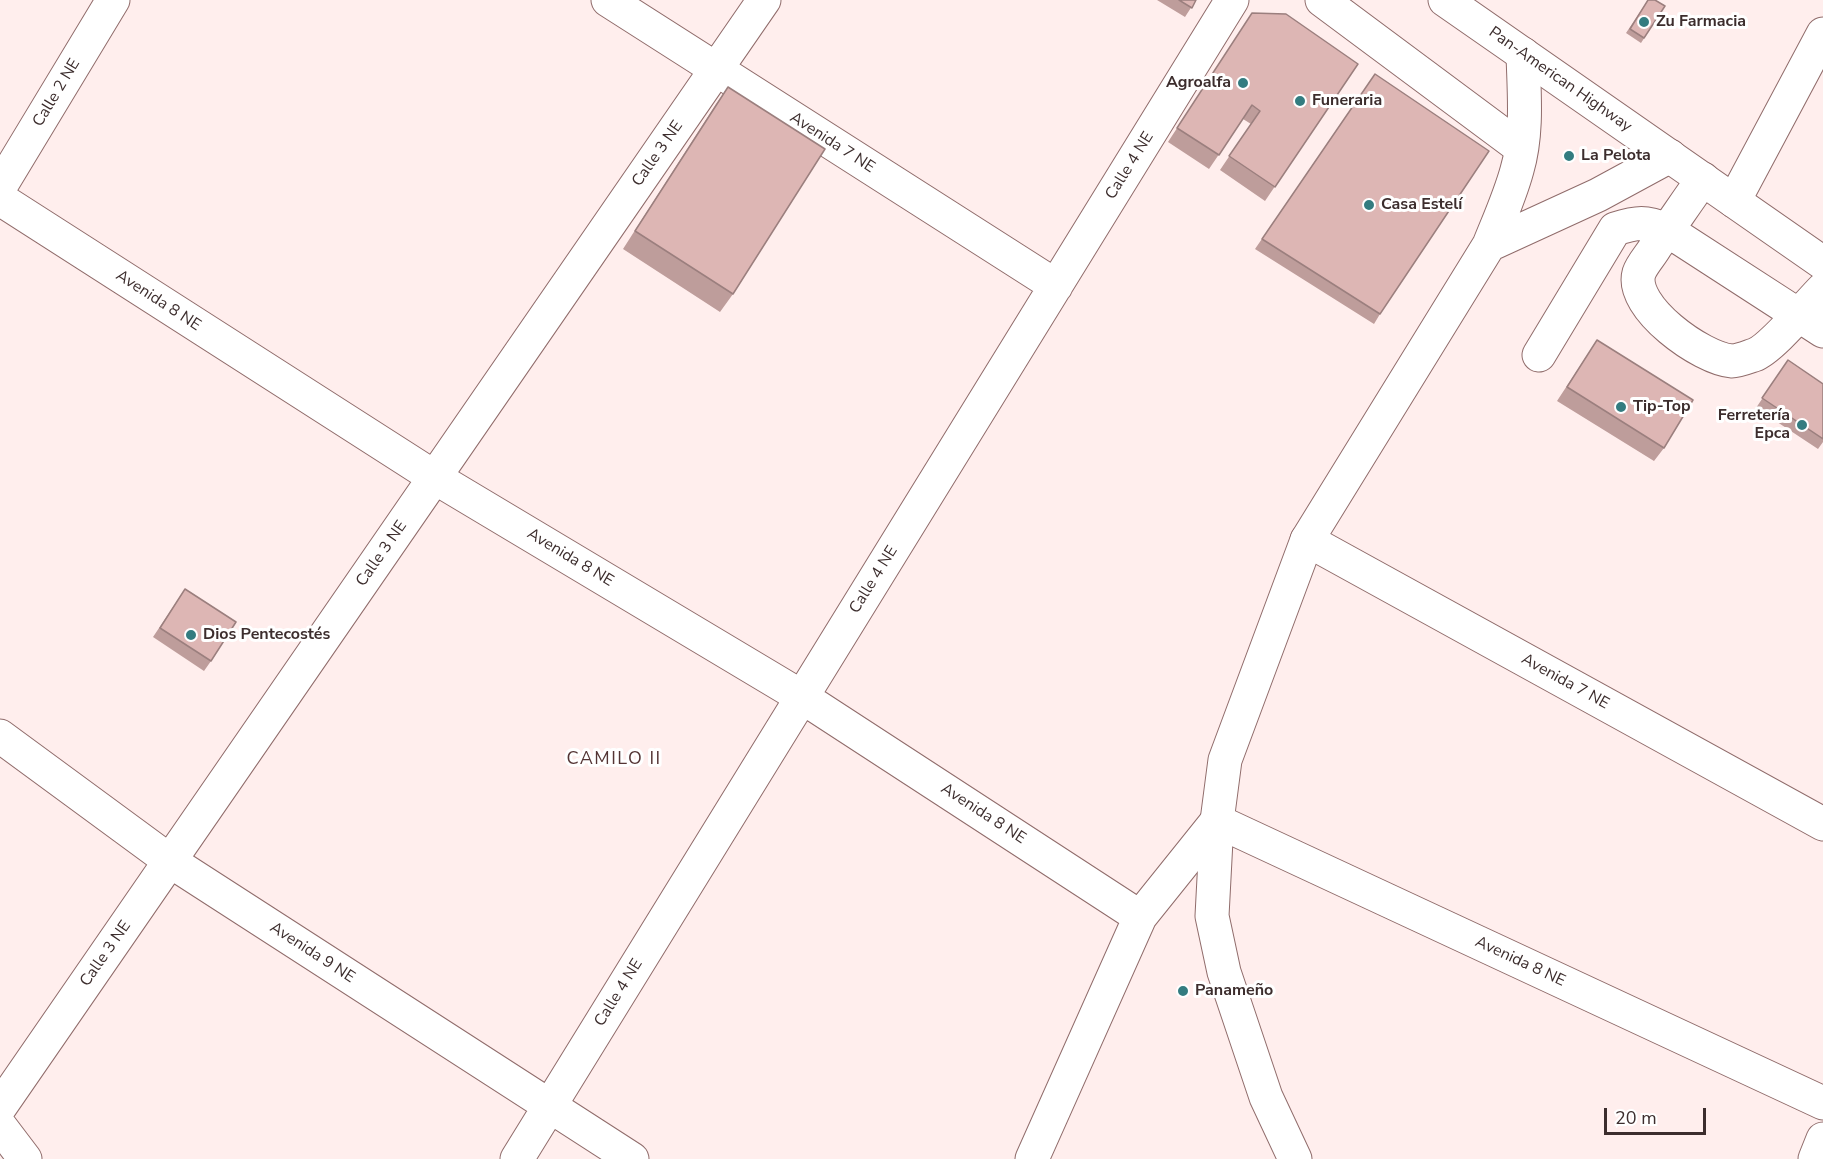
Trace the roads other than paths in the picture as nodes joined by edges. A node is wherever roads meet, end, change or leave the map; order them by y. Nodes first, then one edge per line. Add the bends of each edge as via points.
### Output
1 (113, 0) edge
2 (608, 0) edge
3 (764, 0) edge
4 (1232, 0) edge
5 (1322, 0) edge
6 (1445, 0) edge
7 (1823, 34) edge
8 (1523, 54) junction
9 (716, 69) junction
10 (1521, 148) junction
11 (1670, 156) junction
12 (1703, 179) junction
13 (0, 186) edge
14 (0, 199) edge
15 (1734, 201) junction
16 (1668, 230) junction
17 (1489, 245) junction
18 (1823, 263) edge
19 (1056, 286) junction
20 (1823, 289) edge
21 (1810, 323) edge
22 (1539, 355) dead end
23 (434, 477) junction
24 (1307, 540) junction
25 (802, 697) junction
26 (0, 736) edge
27 (1217, 821) junction
28 (1823, 824) edge
29 (170, 861) junction
30 (1140, 917) junction
31 (1823, 1103) edge
32 (550, 1105) junction
33 (0, 1107) edge
34 (0, 1126) edge
35 (1823, 1139) edge
36 (25, 1159) edge
37 (517, 1159) edge
38 (633, 1159) edge
39 (1032, 1159) edge
40 (1295, 1159) edge
41 (1815, 1159) edge

1 - 13 main road, Calle 2 NE
2 - 9 main road, Avenida 7 NE
3 - 9 main road, Calle 3 NE
4 - 19 main road, Calle 4 NE
5 - 10 main road
6 - 8 main road, Pan-American Highway
7 - 15 main road
8 - 10 main road via 1525,112
8 - 11 main road, Pan-American Highway
9 - 19 main road, Avenida 7 NE
9 - 23 main road, Calle 3 NE
10 - 17 main road via 1518,169
11 - 12 main road, Pan-American Highway
11 - 17 main road via 1598,195
12 - 15 main road, Pan-American Highway
12 - 16 main road
14 - 23 main road, Avenida 8 NE
15 - 18 main road, Pan-American Highway
16 - 21 main road
16 - 21 main road via 1639,274 1640,291 1652,312 1680,337 1704,352 1732,361 1755,355
16 - 22 main road via 1635,223 1615,229
17 - 24 main road
19 - 25 main road, Calle 4 NE
20 - 21 main road
23 - 25 main road, Avenida 8 NE
23 - 29 main road, Calle 3 NE
24 - 27 main road via 1226,760
24 - 28 main road, Avenida 7 NE
25 - 30 main road, Avenida 8 NE
25 - 32 main road, Calle 4 NE
26 - 29 main road, Avenida 9 NE
27 - 30 main road
27 - 31 main road, Avenida 8 NE
27 - 40 main road via 1212,916 1224,972 1266,1097
29 - 32 main road, Avenida 9 NE
29 - 33 main road, Calle 3 NE
30 - 39 main road
32 - 37 main road, Calle 4 NE
32 - 38 main road, Avenida 9 NE
34 - 36 main road
35 - 41 main road

